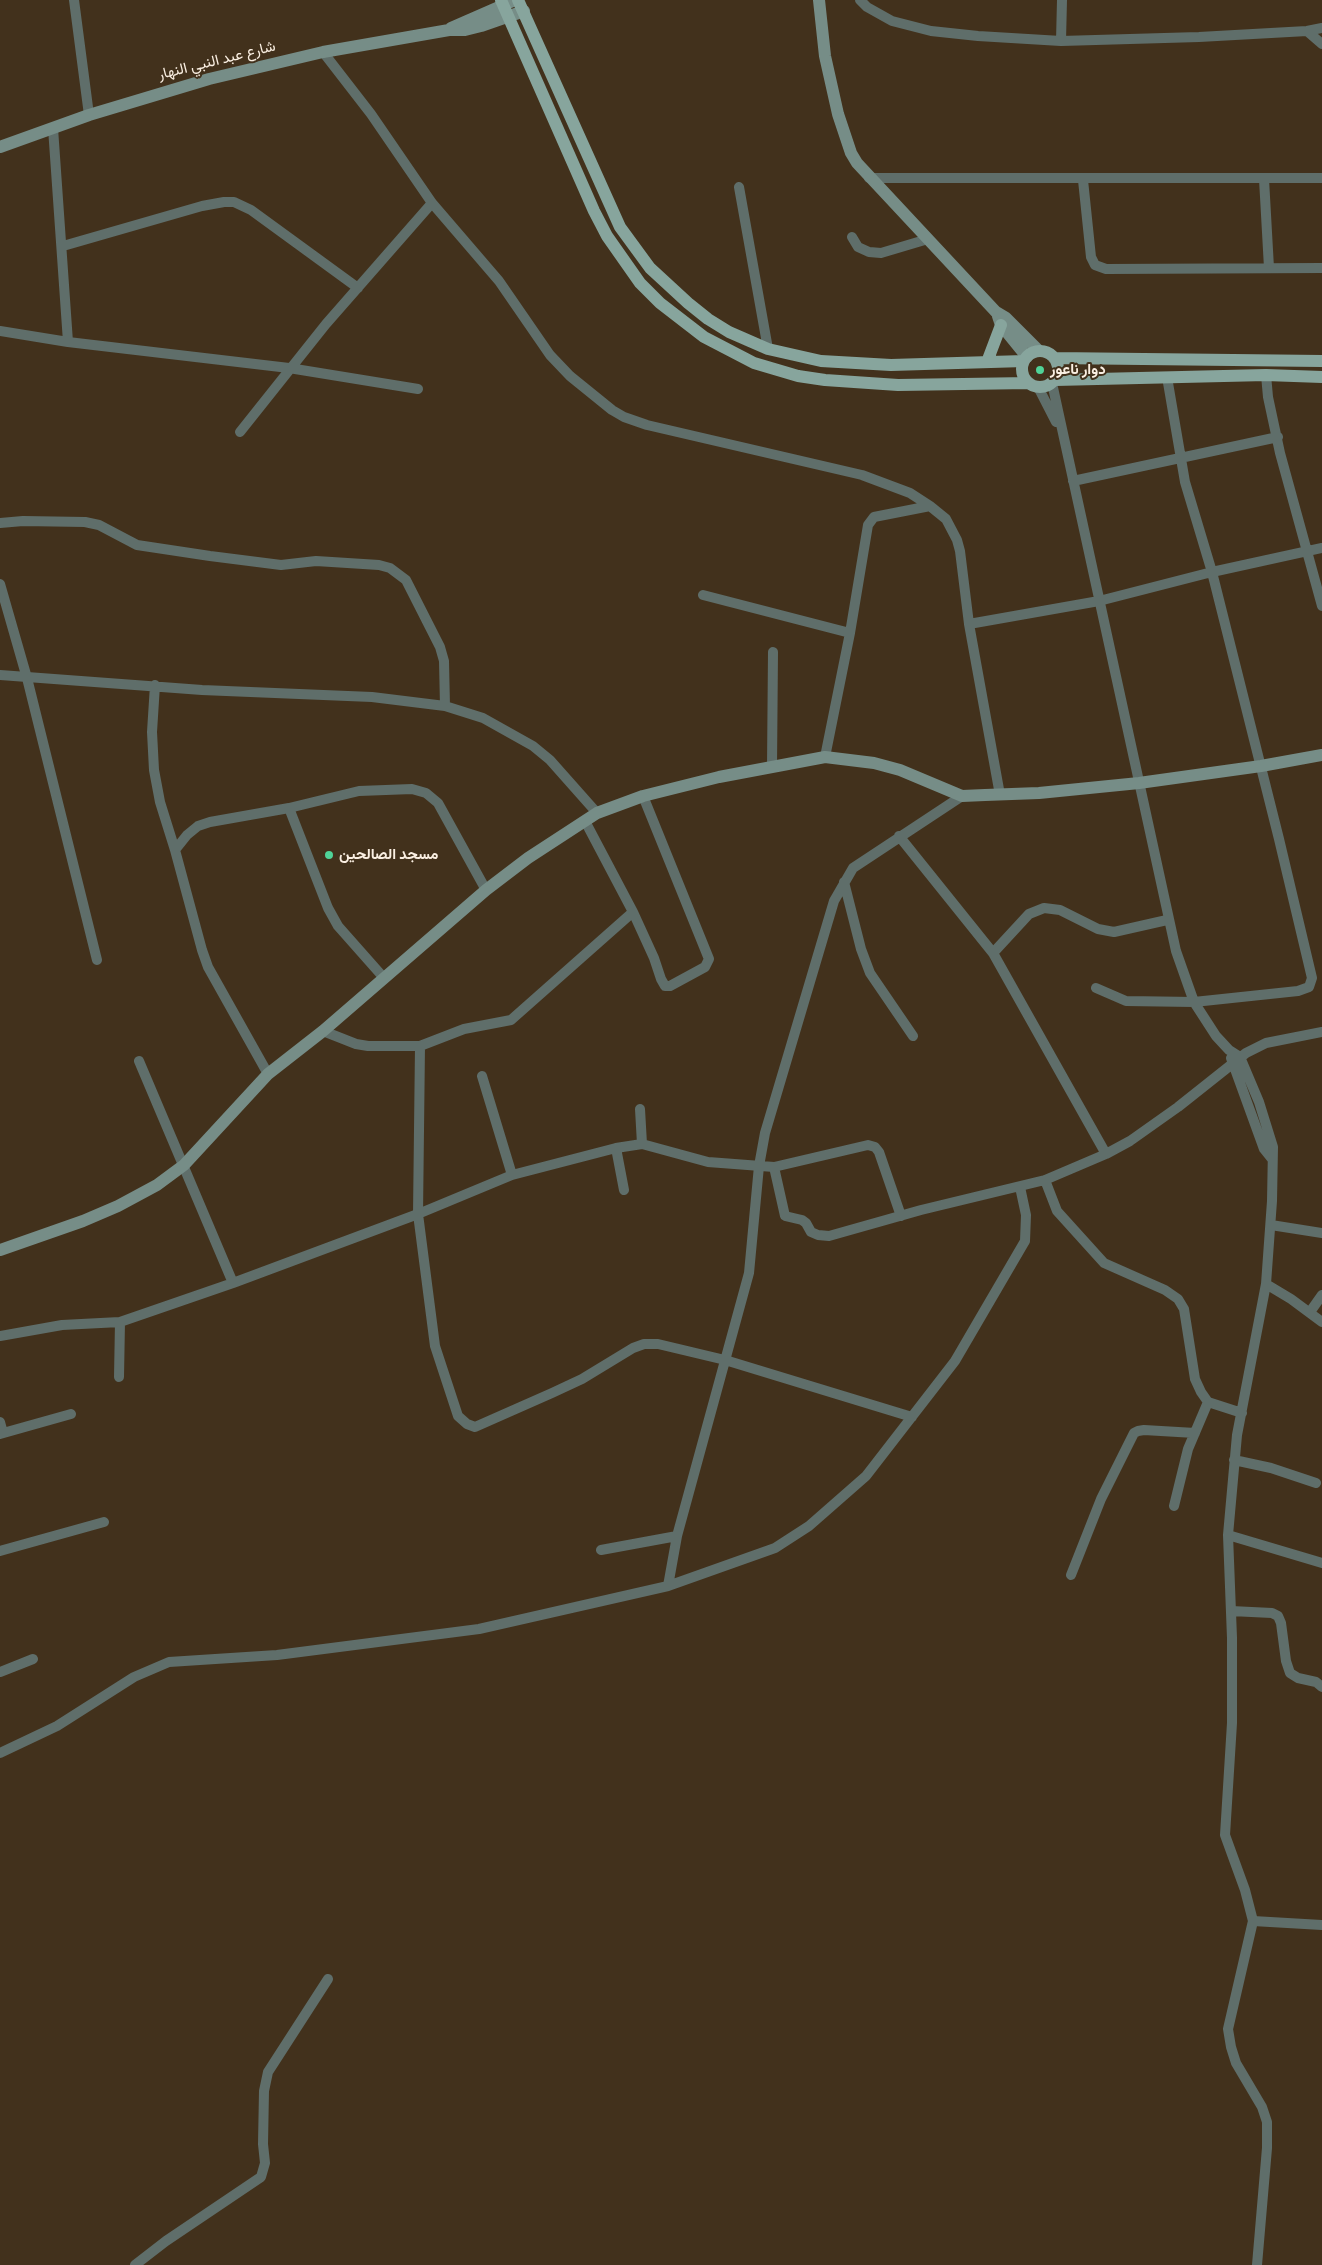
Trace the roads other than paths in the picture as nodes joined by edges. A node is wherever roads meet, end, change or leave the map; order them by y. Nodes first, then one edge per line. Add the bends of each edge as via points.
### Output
1 (74, 0) edge
2 (819, 0) edge
3 (860, 0) edge
4 (1062, 0) edge
5 (513, 3) edge
6 (508, 18) junction
7 (1322, 28) edge
8 (449, 30) junction
9 (1307, 31) junction
10 (1061, 41) junction
11 (1322, 44) edge
12 (323, 52) junction
13 (90, 114) junction
14 (53, 128) junction
15 (0, 148) edge
16 (869, 178) junction
17 (1322, 178) edge
18 (1264, 179) junction
19 (1083, 180) junction
20 (739, 187) dead end
21 (432, 202) junction
22 (852, 237) dead end
23 (928, 239) junction
24 (62, 246) junction
25 (1269, 268) junction
26 (1322, 268) edge
27 (358, 288) junction
28 (996, 312) junction
29 (1001, 325) junction
30 (0, 331) edge
31 (68, 342) junction
32 (768, 349) junction
33 (1039, 351) junction
34 (1054, 358) junction
35 (1026, 359) junction
36 (1322, 361) edge
37 (987, 362) junction
38 (289, 368) junction
39 (1266, 375) junction
40 (1167, 377) junction
41 (1322, 377) edge
42 (1054, 381) junction
43 (1034, 385) junction
44 (418, 389) dead end
45 (240, 432) dead end
46 (1062, 432) junction
47 (1278, 437) junction
48 (1182, 458) junction
49 (1072, 481) junction
50 (930, 506) junction
51 (0, 523) edge
52 (1322, 548) edge
53 (1306, 551) junction
54 (1212, 572) junction
55 (0, 584) edge
56 (704, 595) dead end
57 (1099, 601) junction
58 (1322, 606) edge
59 (969, 624) junction
60 (850, 633) junction
61 (773, 652) dead end
62 (0, 675) edge
63 (27, 678) junction
64 (155, 685) junction
65 (445, 706) junction
66 (1322, 755) edge
67 (825, 757) junction
68 (772, 766) junction
69 (1261, 766) junction
70 (1139, 784) junction
71 (1000, 795) junction
72 (643, 796) junction
73 (962, 796) junction
74 (289, 808) junction
75 (597, 813) junction
76 (585, 821) junction
77 (899, 836) junction
78 (174, 850) junction
79 (844, 882) junction
80 (486, 890) junction
81 (633, 912) junction
82 (1167, 920) junction
83 (993, 953) junction
84 (97, 960) dead end
85 (384, 978) junction
86 (1096, 988) dead end
87 (1194, 1002) junction
88 (323, 1030) junction
89 (1322, 1032) edge
90 (913, 1036) dead end
91 (420, 1046) junction
92 (1237, 1061) junction
93 (139, 1062) dead end
94 (268, 1074) junction
95 (482, 1076) dead end
96 (640, 1109) dead end
97 (642, 1144) junction
98 (616, 1148) junction
99 (1106, 1154) junction
100 (184, 1165) junction
101 (759, 1166) junction
102 (774, 1167) junction
103 (512, 1175) junction
104 (1046, 1180) junction
105 (1020, 1187) junction
106 (624, 1190) dead end
107 (418, 1214) junction
108 (901, 1216) junction
109 (1271, 1225) junction
110 (1322, 1232) edge
111 (0, 1250) edge
112 (233, 1283) junction
113 (1266, 1284) junction
114 (1322, 1295) edge
115 (1310, 1312) junction
116 (120, 1322) junction
117 (1322, 1322) edge
118 (0, 1336) edge
119 (726, 1360) junction
120 (119, 1377) dead end
121 (1208, 1402) junction
122 (1242, 1413) junction
123 (71, 1414) dead end
124 (912, 1417) junction
125 (0, 1422) edge
126 (1, 1433) edge
127 (1195, 1433) junction
128 (1234, 1460) junction
129 (1316, 1483) dead end
130 (1174, 1506) dead end
131 (104, 1522) dead end
132 (1228, 1535) junction
133 (677, 1536) junction
134 (601, 1550) dead end
135 (0, 1551) edge
136 (1322, 1563) edge
137 (1070, 1575) dead end
138 (668, 1586) junction
139 (1230, 1611) junction
140 (33, 1659) dead end
141 (0, 1672) edge
142 (1322, 1686) edge
143 (0, 1752) edge
144 (1253, 1921) junction
145 (1322, 1925) edge
146 (328, 1979) dead end
147 (135, 2265) edge
148 (1257, 2265) edge

1 - 13 street
2 - 16 street via 825,56 838,114 851,153
3 - 10 street via 892,21 931,31
4 - 10 street
5 - 6 main road
5 - 8 street, شارع عبد النبي النهار via 474,16
5 - 32 main road via 620,227 636,250 666,284 701,314 729,332
6 - 8 street, شارع عبد النبي النهار via 473,28
6 - 43 main road via 608,236 640,283 704,337 754,362 798,376 825,380 898,385
7 - 9 street
8 - 12 street, شارع عبد النبي النهار
9 - 10 street
9 - 11 street
12 - 13 street, شارع عبد النبي النهار via 209,79
12 - 21 street
13 - 14 street, شارع عبد النبي النهار
14 - 15 street, شارع عبد النبي النهار
14 - 24 street
16 - 19 street
16 - 23 street
17 - 18 street
18 - 19 street
18 - 25 street
19 - 25 street via 1091,257 1095,265 1106,269
20 - 32 street
21 - 27 street
21 - 50 street via 495,275 550,355 612,410 647,425 862,475 910,493
22 - 23 street via 858,247 881,253
23 - 28 street
24 - 27 street via 202,206 234,202 251,210
24 - 31 street
25 - 26 street
27 - 38 street
28 - 29 street
28 - 33 street
29 - 35 street
29 - 37 main road
30 - 31 street
31 - 38 street
32 - 37 main road via 800,357 856,364
33 - 34 main road
33 - 35 main road
34 - 36 main road
34 - 42 main road via 1058,369
35 - 37 main road
35 - 43 main road via 1022,369 1024,377
38 - 44 street
38 - 45 street
39 - 40 main road
39 - 41 main road
39 - 47 street
40 - 42 main road
40 - 48 street
42 - 43 main road
42 - 46 street
43 - 46 street
46 - 49 street
47 - 48 street
47 - 53 street
48 - 49 street
48 - 54 street via 1185,482
49 - 57 street
50 - 59 street via 946,519 957,540
50 - 60 street via 874,517 868,525
51 - 65 street via 85,522 99,525 137,545 281,565 316,562 390,568 406,580 440,647 444,661
52 - 53 street
53 - 54 street
53 - 58 street
54 - 57 street
54 - 69 street
55 - 63 street
56 - 60 street
57 - 59 street
57 - 70 street
59 - 71 street
60 - 67 street
61 - 68 street
62 - 63 street
63 - 64 street
63 - 84 street
64 - 65 street via 372,697
64 - 78 street via 154,770
65 - 75 street via 483,718 533,746 550,760
66 - 69 street
67 - 68 street
67 - 73 street via 900,770
68 - 72 street
69 - 70 street
69 - 87 street via 1309,961 1311,984 1298,991
70 - 71 street
70 - 82 street
71 - 73 street
72 - 75 street
72 - 81 street via 694,918 708,963 665,986
73 - 77 street
74 - 78 street via 198,826
74 - 80 street via 359,791 412,789 426,793 438,803
74 - 85 street via 338,926
75 - 76 street
76 - 80 street
76 - 81 street
77 - 79 street via 853,868
77 - 83 street
78 - 94 street via 208,967
79 - 90 street via 870,973
79 - 101 street via 834,901 765,1133
80 - 85 street
81 - 91 street via 511,1020 464,1029
82 - 83 street via 1114,932 1060,910 1038,909 1029,914
82 - 87 street
83 - 99 street
85 - 88 street
86 - 87 street via 1126,1001
87 - 92 street
88 - 91 street via 368,1046
88 - 94 street
89 - 92 street via 1266,1043
91 - 107 street
92 - 99 street via 1150,1126
92 - 109 street via 1271,1140
93 - 100 street
94 - 100 street
95 - 103 street
96 - 97 street
97 - 98 street
97 - 101 street via 708,1162
98 - 103 street
98 - 106 street
99 - 104 street
100 - 111 street via 118,1206
100 - 112 street
101 - 102 street
101 - 119 street via 748,1273
102 - 108 street via 785,1216 802,1220 811,1232 818,1235 829,1236
102 - 108 street via 868,1145 875,1147
103 - 107 street
104 - 105 street
104 - 121 street via 1057,1211 1104,1263 1178,1299 1184,1309 1195,1379
105 - 108 street
105 - 124 street via 1026,1225 1022,1249 955,1361
107 - 112 street
107 - 119 street via 435,1346 458,1416 466,1424 475,1426 552,1393 644,1344 658,1344
109 - 110 street
109 - 113 street
112 - 116 street
113 - 115 street
113 - 122 street
114 - 115 street
115 - 117 street
116 - 118 street via 62,1325
116 - 120 street
119 - 124 street
119 - 133 street
121 - 122 street
121 - 127 street
122 - 128 street
123 - 126 street
124 - 138 street via 866,1476 809,1526 775,1548
125 - 126 street
127 - 130 street
127 - 137 street via 1138,1430 1134,1434 1101,1499
128 - 129 street
128 - 132 street
131 - 135 street
132 - 136 street
132 - 139 street
133 - 134 street
133 - 138 street
138 - 143 street via 479,1629 286,1654 170,1662 134,1677 57,1726
139 - 142 street via 1278,1616 1290,1672
139 - 144 street via 1232,1723 1225,1835
140 - 141 street
144 - 145 street
144 - 148 street via 1228,2028 1230,2047 1267,2122
146 - 147 street via 268,2072 264,2091 265,2164 261,2177 166,2240

